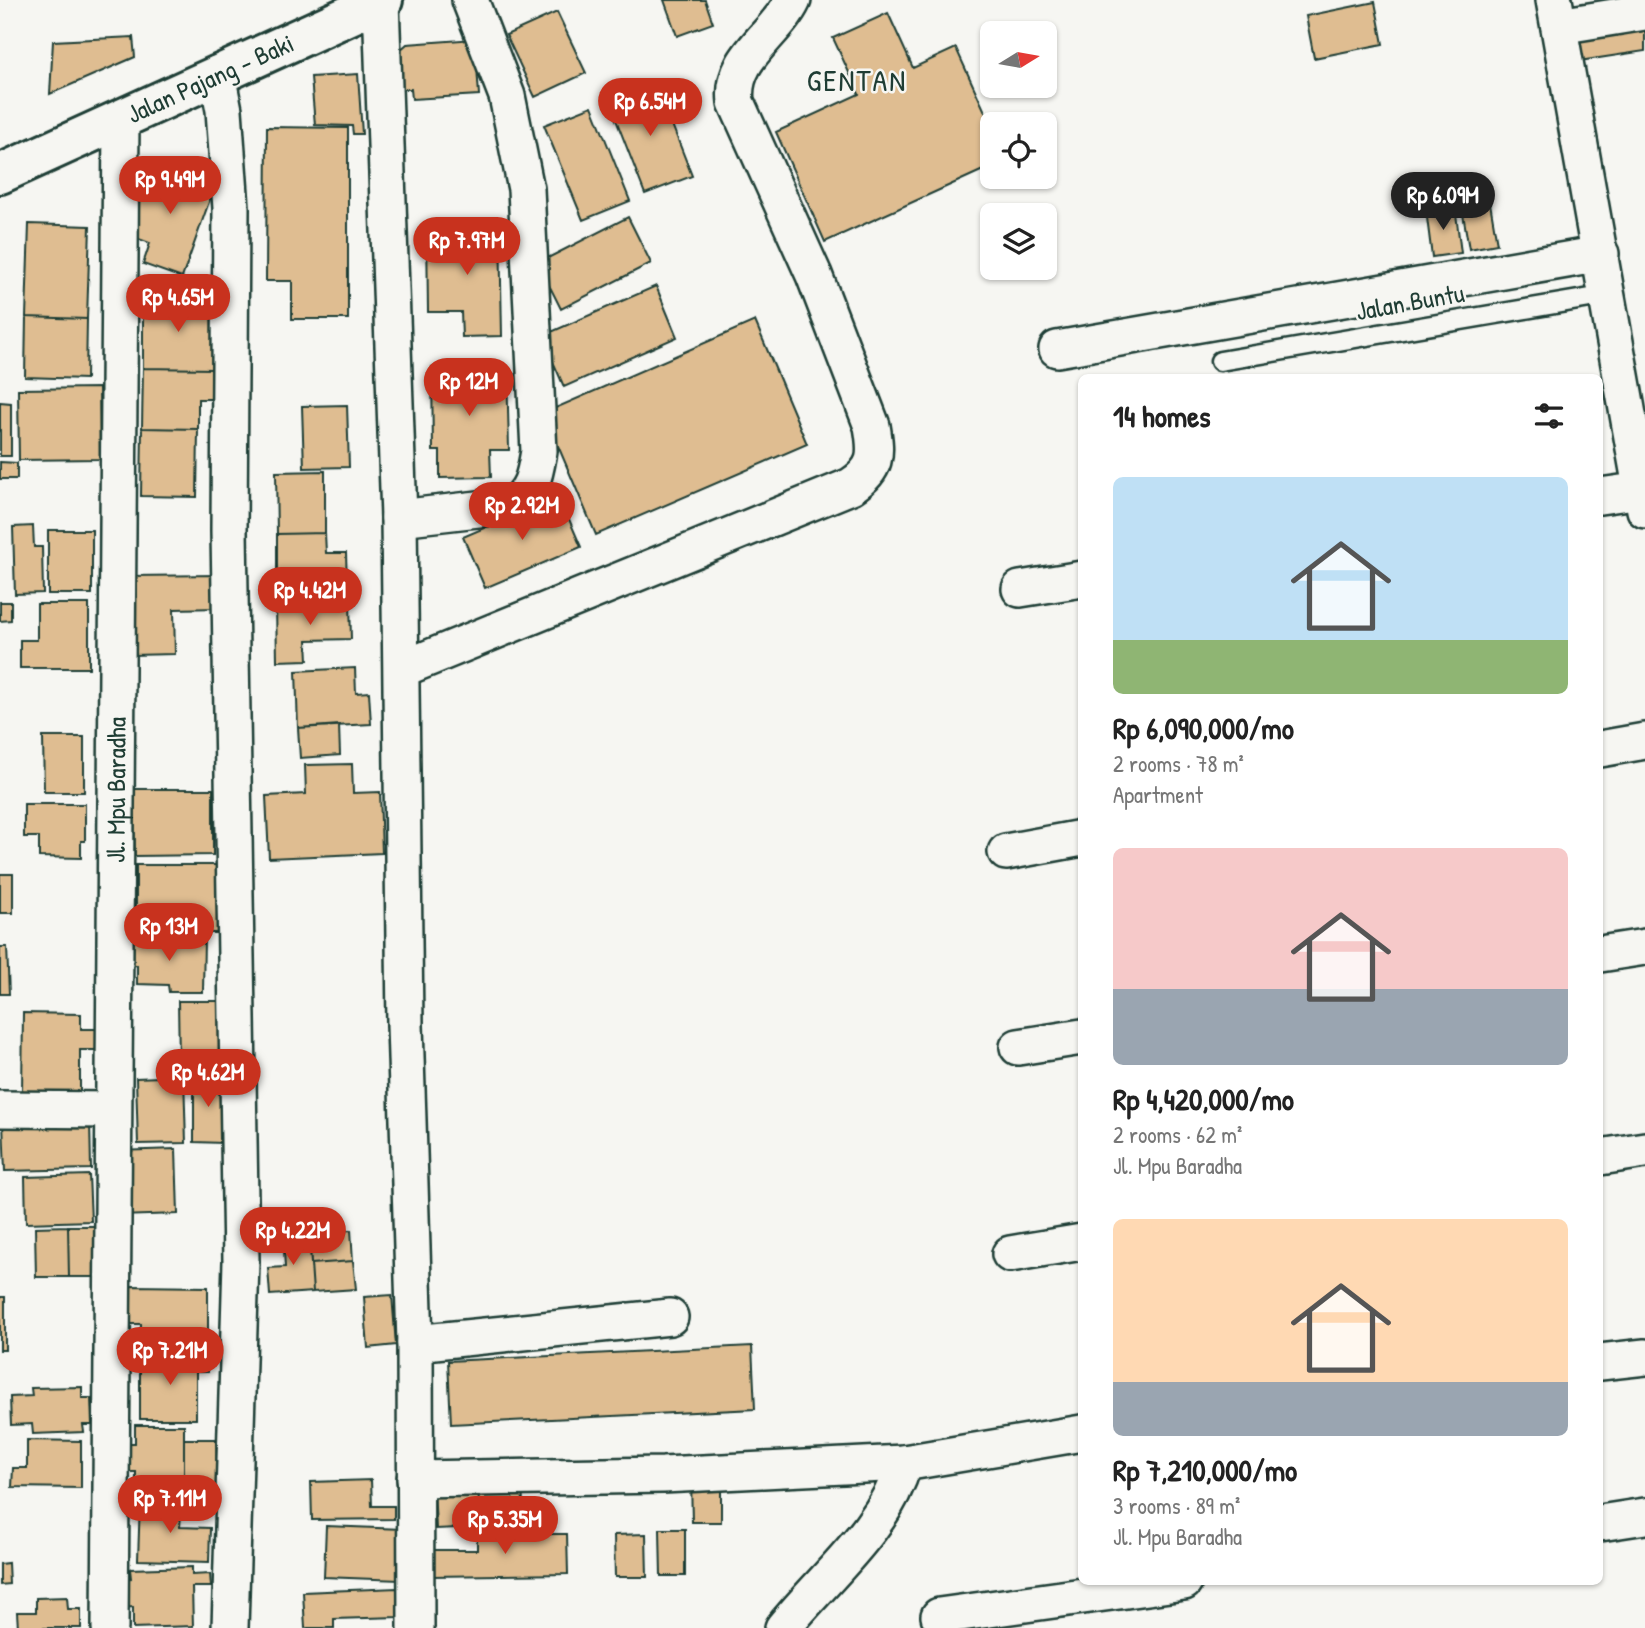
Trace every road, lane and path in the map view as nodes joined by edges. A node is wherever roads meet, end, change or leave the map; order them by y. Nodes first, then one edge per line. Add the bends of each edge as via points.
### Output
1 (382, 0) edge
2 (470, 0) edge
3 (793, 0) edge
4 (1645, 12) edge
5 (1556, 13) edge
6 (225, 71) junction
7 (121, 118) junction
8 (0, 174) edge
9 (1601, 254) junction
10 (1608, 295) junction
11 (1056, 349) dead end
12 (1220, 361) dead end
13 (1603, 496) edge
14 (1644, 500) edge
15 (399, 518) junction
16 (1078, 580) edge
17 (1020, 589) dead end
18 (402, 669) junction
19 (1645, 741) edge
20 (1603, 748) edge
21 (1078, 839) edge
22 (1006, 852) dead end
23 (1645, 947) edge
24 (1603, 954) edge
25 (1078, 1038) edge
26 (1018, 1047) dead end
27 (0, 1109) edge
28 (111, 1110) junction
29 (1645, 1150) edge
30 (1603, 1157) edge
31 (1078, 1243) edge
32 (1010, 1254) dead end
33 (670, 1317) dead end
34 (415, 1343) junction
35 (1645, 1357) edge
36 (1603, 1362) edge
37 (1078, 1434) edge
38 (904, 1463) junction
39 (415, 1479) junction
40 (1645, 1516) edge
41 (1603, 1523) edge
42 (1162, 1585) edge
43 (939, 1616) dead end
44 (110, 1628) edge
45 (230, 1628) edge
46 (416, 1628) edge
47 (783, 1628) edge

1 - 6 main road, Jalan Pajang - Baki
1 - 15 street
2 - 15 street via 507,96 526,189 539,451 527,495 513,505
3 - 18 street via 744,62 737,79 736,102 814,275 872,426 877,452 872,470 851,486
4 - 5 street
5 - 9 street
6 - 7 main road, Jalan Pajang - Baki
6 - 45 street via 231,208 229,544 241,1261
7 - 8 main road, Jalan Pajang - Baki
7 - 28 street, Jl. Mpu Baradha
9 - 10 street
9 - 11 street
10 - 12 lane, Jalan Buntu
10 - 14 street
13 - 14 street
15 - 18 street
16 - 17 street
18 - 34 street via 405,1025
19 - 20 street
21 - 22 street
23 - 24 street
25 - 26 street
27 - 28 street
28 - 44 street, Jl. Mpu Baradha
29 - 30 street
31 - 32 street
33 - 34 street
34 - 39 street
35 - 36 street
37 - 38 street
38 - 39 street via 663,1475
38 - 47 street via 896,1489 877,1518
39 - 46 street
40 - 41 street
42 - 43 street

